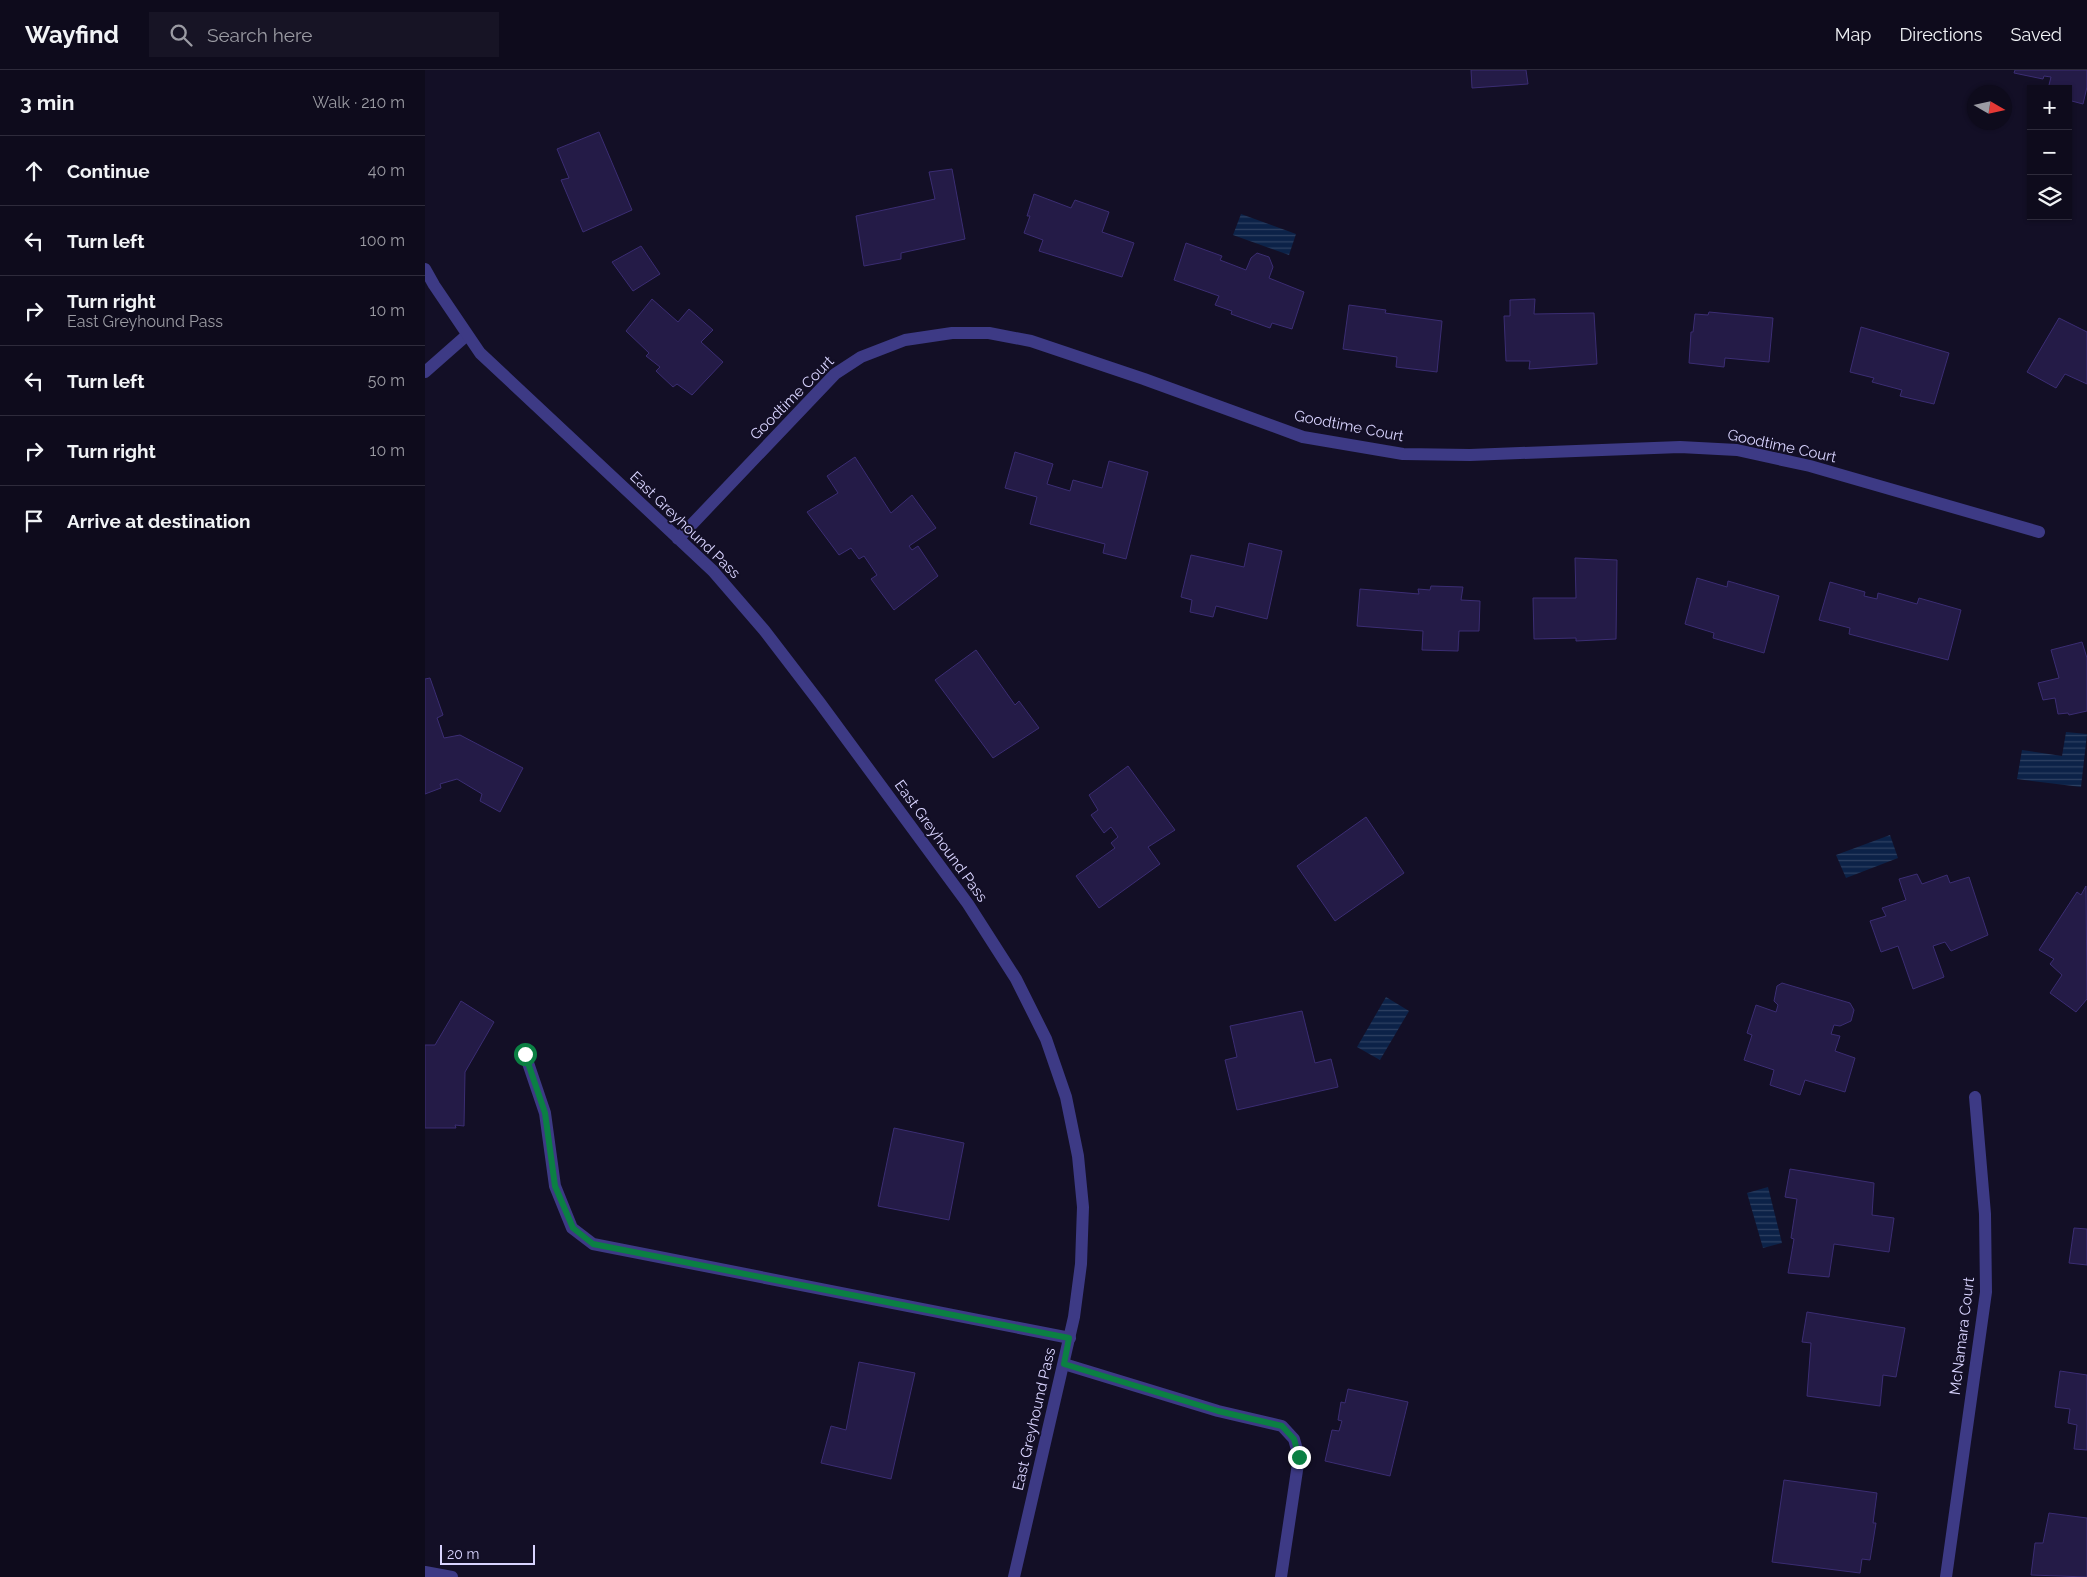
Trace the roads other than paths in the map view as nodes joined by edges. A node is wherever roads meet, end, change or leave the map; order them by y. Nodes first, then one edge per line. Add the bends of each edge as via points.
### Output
1 (425, 268) edge
2 (467, 335) junction
3 (425, 372) edge
4 (2039, 532) dead end
5 (678, 539) junction
6 (525, 1054) dead end
7 (1975, 1097) dead end
8 (1069, 1338) junction
9 (1064, 1364) junction
10 (425, 1572) edge
11 (452, 1577) edge
12 (1014, 1577) edge
13 (1281, 1577) edge
14 (1946, 1577) edge

1 - 2 street, East Greyhound Pass
2 - 3 street
2 - 5 street, East Greyhound Pass via 480,353
4 - 5 street, Goodtime Court via 1810,466 1737,450 1680,447 1470,455 1403,454 1303,437 1031,341 989,333 952,333 905,340 861,357 835,374
5 - 8 street, East Greyhound Pass via 713,572 764,630 826,711 968,904 1016,979 1046,1039 1066,1097 1078,1156 1083,1207 1081,1264
6 - 8 street via 545,1113 555,1186 573,1228 593,1244
7 - 14 street, McNamara Court via 1985,1214 1986,1292
8 - 9 street, East Greyhound Pass
9 - 12 street, East Greyhound Pass
9 - 13 street via 1218,1411 1282,1426 1294,1439 1299,1457
10 - 11 street

